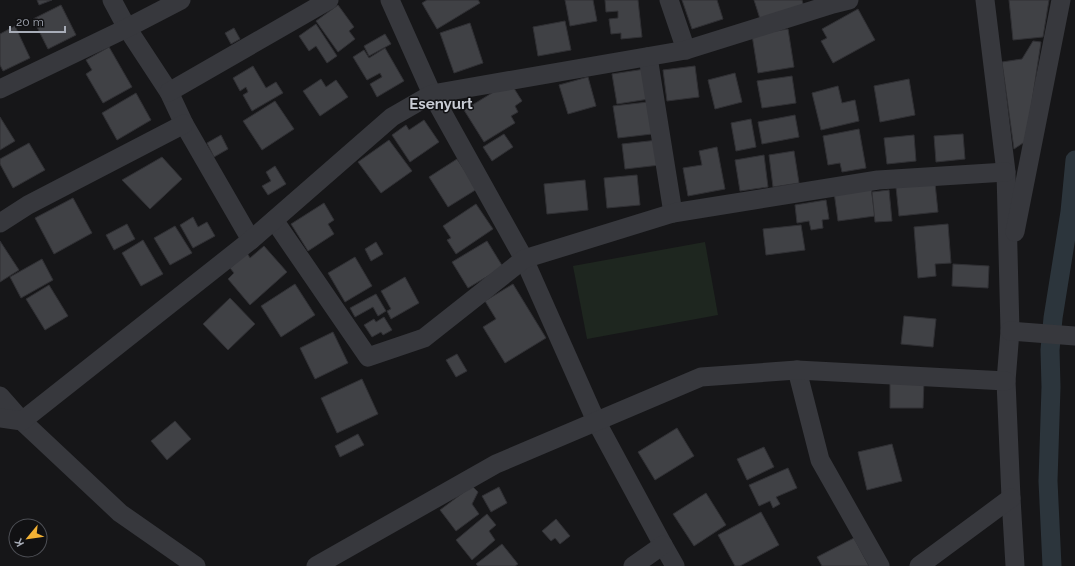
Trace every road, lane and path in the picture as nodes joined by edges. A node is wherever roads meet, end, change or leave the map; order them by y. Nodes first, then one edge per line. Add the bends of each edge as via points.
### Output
1 (112, 0) edge
2 (181, 0) edge
3 (329, 0) edge
4 (390, 0) edge
5 (669, 0) edge
6 (985, 0) edge
7 (1061, 0) edge
8 (838, 1) edge
9 (127, 28) junction
10 (686, 50) junction
11 (648, 57) junction
12 (0, 89) edge
13 (169, 92) junction
14 (432, 94) junction
15 (184, 124) junction
16 (1006, 172) junction
17 (673, 213) junction
18 (274, 220) junction
19 (0, 223) edge
20 (251, 240) junction
21 (524, 259) junction
22 (1008, 264) junction
23 (1010, 331) junction
24 (1075, 336) edge
25 (797, 370) junction
26 (1006, 381) junction
27 (0, 396) edge
28 (0, 418) edge
29 (22, 421) junction
30 (596, 421) junction
31 (1011, 498) junction
32 (663, 545) junction
33 (196, 566) edge
34 (316, 566) edge
35 (633, 566) edge
36 (675, 566) edge
37 (880, 566) edge
38 (919, 566) edge
39 (1015, 566) edge

1 - 9 street
2 - 9 street
3 - 13 street
4 - 14 street
5 - 10 street
6 - 16 street
7 - 22 street
8 - 10 street
9 - 12 street
9 - 13 street
10 - 11 street
11 - 14 street
11 - 17 street
13 - 15 street
14 - 18 street via 392,117
14 - 21 street
15 - 19 street
15 - 20 street
16 - 17 street via 878,180
16 - 22 street
17 - 21 street
18 - 20 street
18 - 21 street via 368,357 424,338
20 - 29 street
21 - 30 street
22 - 23 street
23 - 24 street
23 - 26 street
25 - 26 street
25 - 30 street via 701,377
25 - 37 street via 820,460
26 - 31 street
27 - 29 street
28 - 29 street
29 - 33 street via 120,513
30 - 32 street
30 - 34 street via 496,464
31 - 38 street
31 - 39 street
32 - 35 street
32 - 36 street

